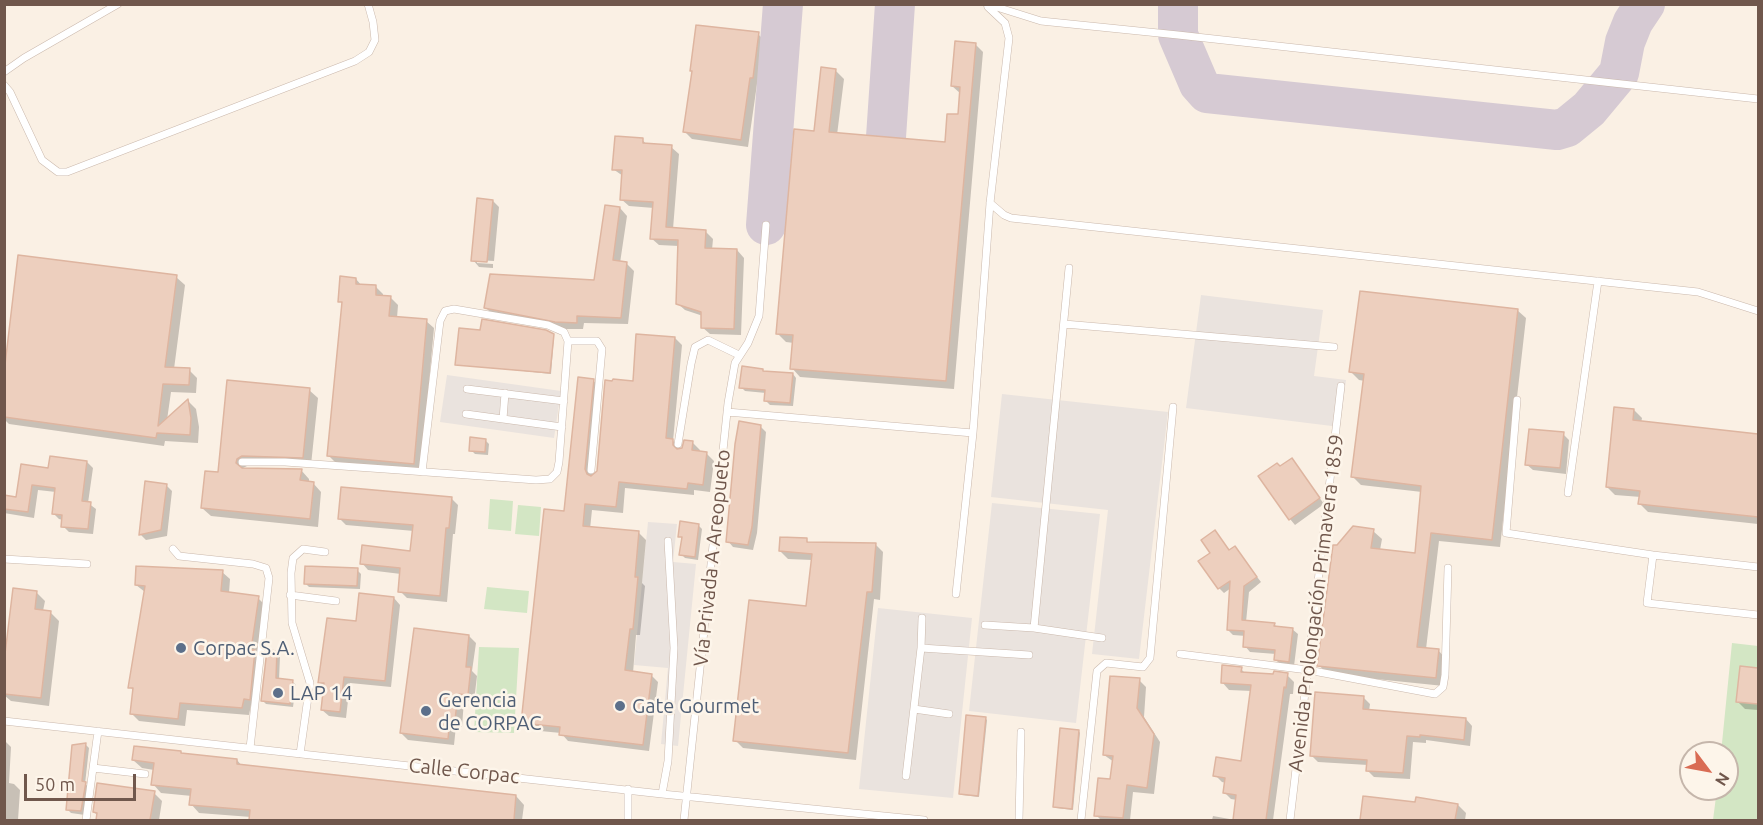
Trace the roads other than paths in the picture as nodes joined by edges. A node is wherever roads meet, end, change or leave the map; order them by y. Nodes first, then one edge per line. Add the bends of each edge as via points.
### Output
1 (118, 4) edge
2 (368, 4) edge
3 (986, 4) edge
4 (4, 72) edge
5 (4, 85) edge
6 (1758, 99) edge
7 (990, 203) junction
8 (766, 225) dead end
9 (1069, 268) dead end
10 (1598, 281) junction
11 (1758, 311) edge
12 (1064, 324) junction
13 (568, 341) junction
14 (1334, 348) dead end
15 (739, 356) junction
16 (1341, 386) dead end
17 (467, 390) dead end
18 (504, 393) junction
19 (1517, 400) dead end
20 (564, 401) junction
21 (1173, 407) dead end
22 (727, 412) junction
23 (466, 414) dead end
24 (503, 419) junction
25 (562, 427) junction
26 (973, 433) junction
27 (678, 444) dead end
28 (242, 462) dead end
29 (591, 470) dead end
30 (422, 472) junction
31 (1568, 493) dead end
32 (668, 541) dead end
33 (172, 549) dead end
34 (325, 552) dead end
35 (1653, 555) junction
36 (4, 559) edge
37 (87, 564) dead end
38 (1758, 567) edge
39 (1448, 568) dead end
40 (956, 594) dead end
41 (290, 595) junction
42 (336, 601) dead end
43 (1758, 615) edge
44 (922, 618) dead end
45 (985, 625) dead end
46 (1034, 628) junction
47 (1102, 639) dead end
48 (921, 648) junction
49 (1180, 654) dead end
50 (1029, 655) dead end
51 (1308, 670) junction
52 (914, 709) junction
53 (949, 714) dead end
54 (4, 721) edge
55 (98, 731) junction
56 (1021, 732) dead end
57 (250, 748) junction
58 (300, 753) junction
59 (93, 768) junction
60 (145, 774) dead end
61 (906, 776) dead end
62 (627, 789) junction
63 (662, 794) junction
64 (687, 796) junction
65 (86, 820) edge
66 (628, 820) edge
67 (684, 820) edge
68 (924, 820) edge
69 (1018, 820) edge
70 (1081, 820) edge
71 (1290, 820) edge

1 - 4 lane
2 - 5 lane via 375,40 369,52 355,61 67,172 58,172 42,160
3 - 6 lane via 1041,21
3 - 7 lane via 1005,23 1009,38
7 - 10 lane via 1011,218
7 - 26 lane
8 - 15 lane, Vía Privada A Areopueto via 759,316
9 - 12 lane
10 - 11 lane via 1698,292
10 - 31 lane
12 - 14 lane
12 - 46 lane
13 - 20 lane
13 - 29 lane via 597,341 602,349
13 - 30 lane via 564,332 548,325 445,310 440,321
15 - 22 lane, Vía Privada A Areopueto
15 - 27 lane via 708,340 695,347
16 - 51 lane, Avenida Prolongación Primavera 1859
17 - 18 lane
18 - 20 lane
18 - 24 lane
19 - 35 lane via 1506,533
20 - 25 lane
21 - 70 lane via 1150,658 1143,667 1106,663 1098,671
22 - 26 lane
22 - 64 lane, Vía Privada A Areopueto
23 - 24 lane
24 - 25 lane
25 - 30 lane via 557,472 550,479
26 - 40 lane
28 - 30 lane
32 - 63 lane via 674,648 668,761
33 - 57 lane via 179,556 266,568 269,578
34 - 41 lane via 303,549 293,558
35 - 38 lane
35 - 43 lane via 1647,603
36 - 37 lane
39 - 51 lane via 1445,675 1443,687 1435,694
41 - 42 lane
41 - 58 lane via 292,623 310,683
44 - 48 lane
45 - 46 lane
46 - 47 lane
48 - 50 lane
48 - 52 lane
49 - 51 lane
51 - 71 lane, Avenida Prolongación Primavera 1859
52 - 53 lane
52 - 61 lane
54 - 55 lane, Calle Corpac
55 - 57 lane, Calle Corpac
55 - 59 lane
56 - 69 lane
57 - 58 lane, Calle Corpac
58 - 62 lane, Calle Corpac
59 - 60 lane
59 - 65 lane
62 - 63 lane, Calle Corpac
62 - 66 lane
63 - 64 lane, Calle Corpac
64 - 67 lane, Vía Privada A Areopueto
64 - 68 lane, Calle Corpac

